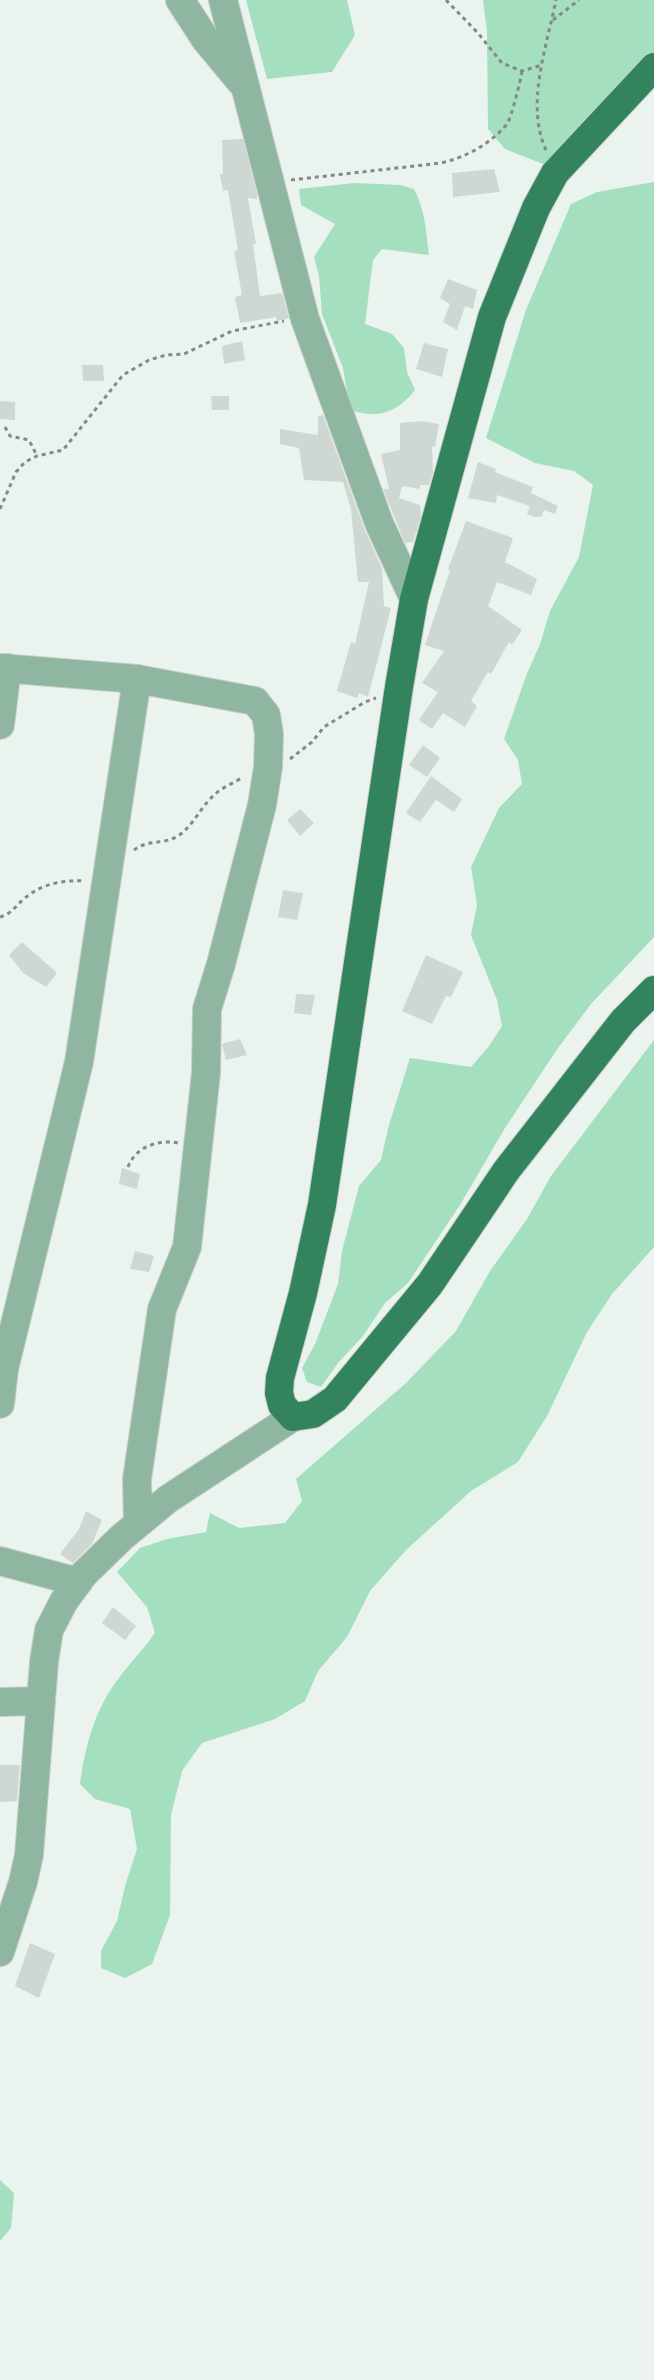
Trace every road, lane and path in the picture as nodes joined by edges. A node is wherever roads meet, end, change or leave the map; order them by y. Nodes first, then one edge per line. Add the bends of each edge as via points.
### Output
1 (180, 0) edge
2 (223, 0) edge
3 (446, 0) edge
4 (556, 0) edge
5 (579, 0) edge
6 (552, 21) junction
7 (542, 64) junction
8 (654, 67) edge
9 (522, 71) junction
10 (246, 88) junction
11 (558, 170) junction
12 (270, 183) junction
13 (304, 315) junction
14 (5, 427) dead end
15 (37, 456) junction
16 (0, 509) edge
17 (414, 599) junction
18 (4, 668) edge
19 (137, 679) junction
20 (399, 687) junction
21 (0, 725) edge
22 (268, 767) junction
23 (109, 872) junction
24 (0, 917) edge
25 (654, 990) edge
26 (198, 1148) junction
27 (128, 1167) dead end
28 (0, 1404) edge
29 (293, 1417) junction
30 (138, 1523) junction
31 (0, 1560) edge
32 (78, 1582) junction
33 (41, 1701) junction
34 (0, 1702) edge
35 (0, 1952) edge

1 - 10 street via 206,40
2 - 10 street
3 - 9 path via 502,63
4 - 6 path
5 - 6 path
6 - 7 path
7 - 9 path
7 - 11 path via 537,111 544,148
8 - 11 main road
9 - 12 path via 509,122 476,151 461,158
10 - 12 street
11 - 17 main road via 536,208 492,317
12 - 13 street
13 - 15 path via 232,331 184,354 166,355 131,369 63,450
13 - 17 street via 379,523
14 - 15 path via 10,436 29,440
15 - 16 path via 16,472
17 - 20 main road
18 - 19 street
18 - 21 street
19 - 22 street via 255,701 266,715
19 - 23 street
20 - 22 path via 340,715 296,754 282,764
20 - 29 main road via 322,1205 280,1378 282,1405
22 - 23 path via 252,771 215,794 194,821 177,836 163,842 143,843
22 - 26 street via 262,805 207,1009 206,1073
23 - 24 path via 96,882 60,881 41,886 10,914
23 - 28 street via 79,1062 4,1369
25 - 29 main road via 612,1036 506,1171 430,1284 335,1398 313,1414
26 - 27 path via 159,1142 136,1153
26 - 30 street via 187,1247 162,1310 137,1479
29 - 30 street via 168,1499
30 - 32 street
31 - 32 street
32 - 33 street via 48,1630
33 - 34 street
33 - 35 street via 29,1855

